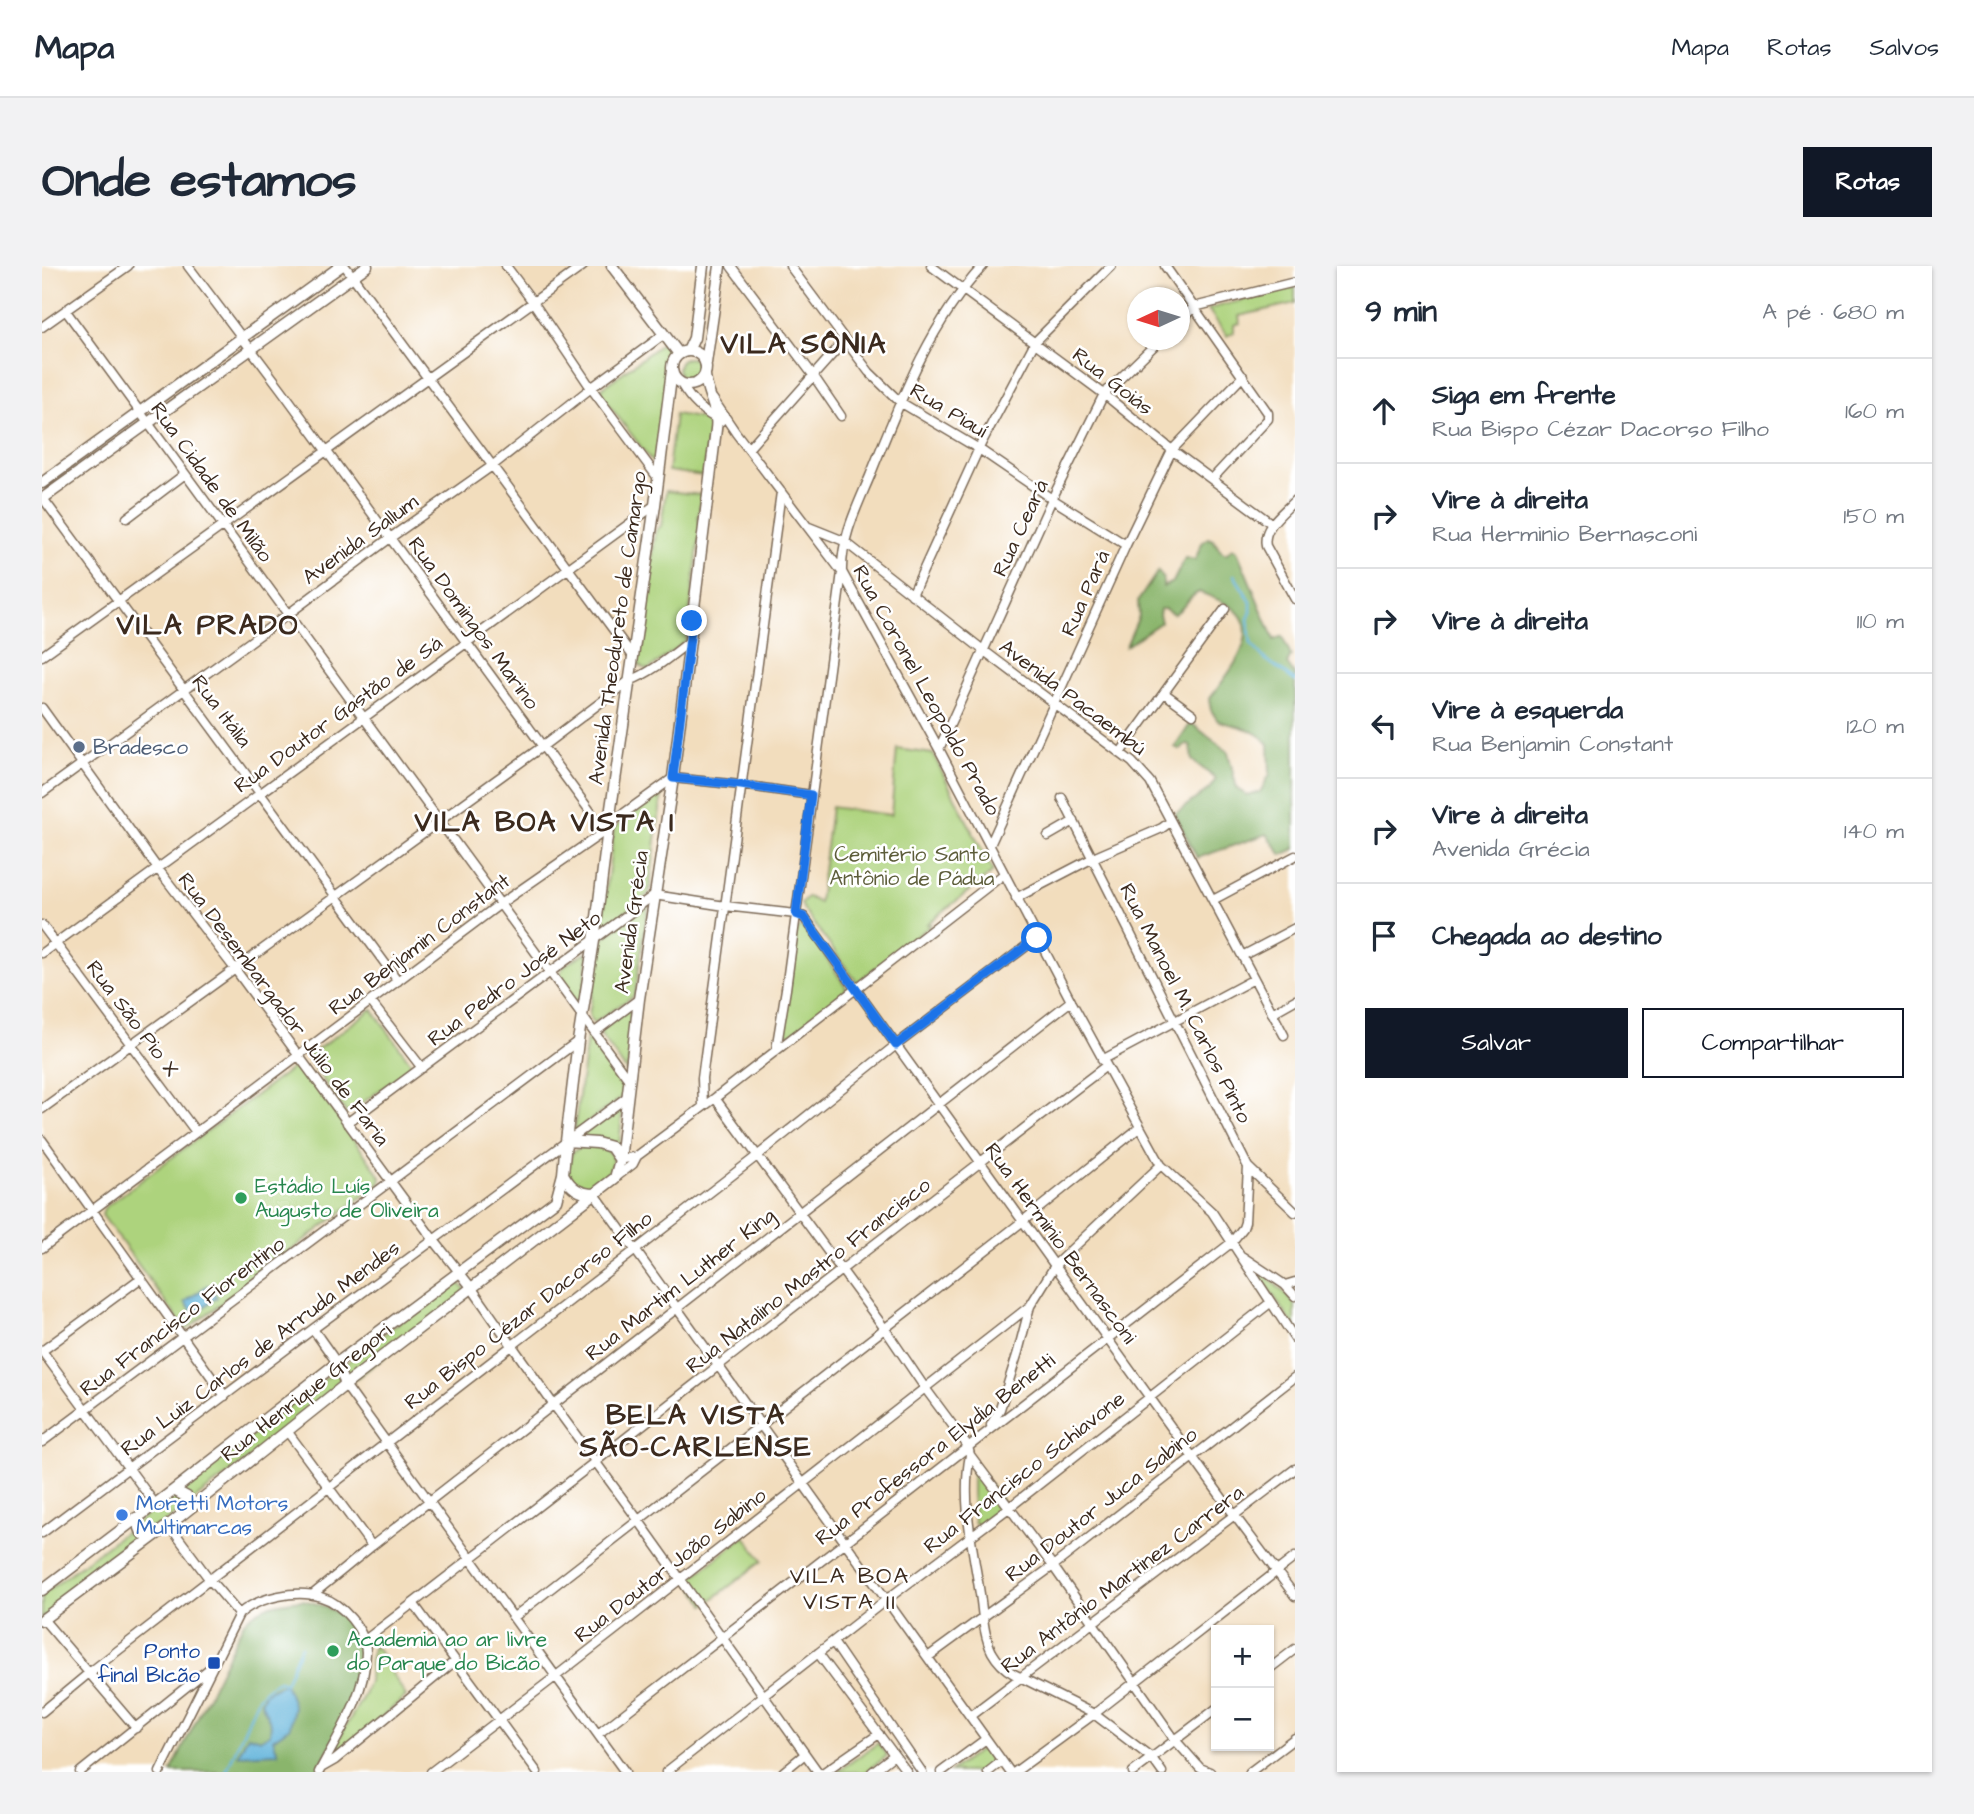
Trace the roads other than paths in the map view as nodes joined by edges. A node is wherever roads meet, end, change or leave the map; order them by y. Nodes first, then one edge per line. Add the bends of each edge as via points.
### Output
1 (128, 266) edge
2 (188, 266) edge
3 (343, 266) edge
4 (367, 266) edge
5 (506, 266) edge
6 (583, 266) edge
7 (612, 266) edge
8 (704, 266) edge
9 (720, 266) edge
10 (731, 266) edge
11 (790, 266) edge
12 (932, 266) edge
13 (983, 266) edge
14 (1111, 266) edge
15 (1165, 266) edge
16 (353, 275) junction
17 (1295, 282) edge
18 (962, 288) junction
19 (533, 302) junction
20 (1194, 307) junction
21 (698, 310) junction
22 (66, 311) junction
23 (1190, 311) edge
24 (713, 312) junction
25 (42, 327) edge
26 (663, 335) junction
27 (242, 338) junction
28 (845, 340) junction
29 (1035, 342) junction
30 (251, 349) junction
31 (1150, 350) edge
32 (684, 353) junction
33 (705, 369) junction
34 (672, 370) junction
35 (813, 375) junction
36 (1243, 376) junction
37 (428, 377) junction
38 (681, 384) junction
39 (591, 388) junction
40 (1104, 394) junction
41 (712, 398) junction
42 (900, 402) junction
43 (140, 412) junction
44 (841, 415) dead end
45 (718, 420) junction
46 (147, 423) junction
47 (730, 423) junction
48 (748, 449) junction
49 (979, 449) junction
50 (1172, 450) junction
51 (326, 451) junction
52 (492, 466) junction
53 (185, 474) junction
54 (659, 478) junction
55 (1213, 478) junction
56 (42, 483) edge
57 (780, 492) junction
58 (42, 498) edge
59 (1052, 499) junction
60 (1295, 500) edge
61 (655, 505) junction
62 (127, 518) dead end
63 (1272, 524) junction
64 (223, 526) junction
65 (809, 527) junction
66 (390, 538) junction
67 (844, 541) junction
68 (1125, 545) junction
69 (569, 567) junction
70 (842, 572) junction
71 (912, 595) junction
72 (1295, 599) edge
73 (119, 600) junction
74 (1225, 609) dead end
75 (287, 615) junction
76 (466, 642) junction
77 (689, 642) junction
78 (983, 650) junction
79 (632, 655) junction
80 (42, 656) edge
81 (629, 681) junction
82 (183, 690) junction
83 (1164, 692) junction
84 (1054, 703) junction
85 (42, 708) edge
86 (1193, 715) dead end
87 (363, 718) junction
88 (543, 746) junction
89 (939, 749) junction
90 (1120, 753) junction
91 (82, 763) junction
92 (673, 778) junction
93 (741, 785) junction
94 (261, 792) junction
95 (42, 793) edge
96 (811, 795) junction
97 (1062, 798) dead end
98 (438, 821) junction
99 (1074, 821) junction
100 (1170, 822) junction
101 (608, 829) junction
102 (1048, 836) dead end
103 (990, 845) junction
104 (1295, 856) edge
105 (1093, 858) junction
106 (158, 869) junction
107 (1004, 874) junction
108 (654, 895) junction
109 (335, 896) junction
110 (1016, 898) junction
111 (1213, 900) junction
112 (500, 904) junction
113 (724, 906) junction
114 (796, 914) junction
115 (42, 925) edge
116 (1295, 928) edge
117 (1037, 938) junction
118 (594, 940) junction
119 (56, 943) junction
120 (42, 953) edge
121 (1242, 956) junction
122 (235, 969) junction
123 (551, 973) junction
124 (1254, 979) junction
125 (398, 981) junction
126 (856, 989) junction
127 (639, 999) junction
128 (1295, 1000) edge
129 (1071, 1001) junction
130 (371, 1002) junction
131 (1272, 1013) junction
132 (583, 1018) junction
133 (1175, 1020) junction
134 (595, 1032) junction
135 (1284, 1035) dead end
136 (579, 1041) junction
137 (130, 1044) junction
138 (896, 1045) junction
139 (776, 1050) junction
140 (298, 1055) junction
141 (1104, 1063) junction
142 (422, 1068) junction
143 (629, 1080) junction
144 (627, 1097) junction
145 (715, 1098) junction
146 (939, 1104) junction
147 (703, 1107) junction
148 (42, 1109) edge
149 (347, 1123) junction
150 (1139, 1128) junction
151 (196, 1132) junction
152 (42, 1140) edge
153 (566, 1141) junction
154 (637, 1156) junction
155 (757, 1156) junction
156 (620, 1160) junction
157 (980, 1161) junction
158 (1161, 1165) junction
159 (1248, 1167) junction
160 (563, 1174) junction
161 (615, 1178) junction
162 (391, 1183) junction
163 (595, 1194) junction
164 (92, 1211) junction
165 (800, 1212) junction
166 (1295, 1212) edge
167 (1023, 1222) junction
168 (433, 1239) junction
169 (1231, 1243) junction
170 (42, 1248) edge
171 (634, 1250) junction
172 (1238, 1254) junction
173 (1056, 1264) junction
174 (841, 1271) junction
175 (458, 1273) junction
176 (141, 1278) junction
177 (1295, 1282) edge
178 (1285, 1285) junction
179 (471, 1287) junction
180 (1295, 1296) edge
181 (1270, 1303) junction
182 (1030, 1306) junction
183 (676, 1308) junction
184 (313, 1329) junction
185 (885, 1329) junction
186 (183, 1337) junction
187 (1108, 1338) junction
188 (1295, 1339) edge
189 (511, 1345) junction
190 (42, 1351) edge
191 (337, 1363) junction
192 (719, 1367) junction
193 (1295, 1377) edge
194 (345, 1385) junction
195 (925, 1388) junction
196 (225, 1396) junction
197 (1150, 1397) junction
198 (553, 1404) junction
199 (85, 1409) junction
200 (761, 1426) junction
201 (989, 1429) junction
202 (287, 1431) junction
203 (42, 1442) edge
204 (386, 1442) junction
205 (969, 1450) junction
206 (1192, 1456) junction
207 (597, 1463) junction
208 (129, 1468) junction
209 (1295, 1469) edge
210 (803, 1483) junction
211 (330, 1488) junction
212 (174, 1490) junction
213 (428, 1502) junction
214 (155, 1504) junction
215 (192, 1506) junction
216 (1010, 1507) junction
217 (1235, 1516) junction
218 (136, 1518) junction
219 (639, 1521) junction
220 (169, 1525) junction
221 (42, 1532) edge
222 (971, 1536) junction
223 (150, 1539) junction
224 (845, 1541) junction
225 (372, 1546) junction
226 (1295, 1557) edge
227 (471, 1559) junction
228 (1053, 1566) junction
229 (1277, 1571) junction
230 (680, 1578) junction
231 (211, 1580) junction
232 (42, 1590) edge
233 (312, 1595) junction
234 (1295, 1596) edge
235 (886, 1600) junction
236 (414, 1603) junction
237 (239, 1614) junction
238 (984, 1616) junction
239 (514, 1617) junction
240 (43, 1619) edge
241 (1093, 1623) junction
242 (722, 1636) junction
243 (365, 1640) junction
244 (833, 1642) junction
245 (1295, 1649) edge
246 (818, 1653) junction
247 (928, 1657) junction
248 (455, 1661) junction
249 (1274, 1665) edge
250 (212, 1666) junction
251 (89, 1673) junction
252 (555, 1677) junction
253 (1022, 1677) junction
254 (1135, 1682) junction
255 (763, 1696) junction
256 (42, 1712) edge
257 (1211, 1713) edge
258 (1094, 1714) junction
259 (970, 1716) junction
260 (498, 1720) junction
261 (136, 1728) junction
262 (597, 1734) junction
263 (878, 1734) junction
264 (1295, 1738) edge
265 (986, 1739) junction
266 (1175, 1740) junction
267 (805, 1754) junction
268 (894, 1755) junction
269 (1152, 1758) junction
270 (1002, 1761) junction
271 (320, 1770) edge
272 (80, 1772) edge
273 (160, 1772) edge
274 (431, 1772) edge
275 (537, 1772) edge
276 (625, 1772) edge
277 (666, 1772) edge
278 (783, 1772) edge
279 (818, 1772) edge
280 (824, 1772) edge
281 (872, 1772) edge
282 (907, 1772) edge
283 (922, 1772) edge
284 (941, 1772) edge
285 (988, 1772) edge
286 (1013, 1772) edge
287 (1133, 1772) edge
288 (1162, 1772) edge
289 (1210, 1772) edge
290 (1250, 1772) edge

1 - 22 street
2 - 27 street, Rua Domingos Marino
3 - 16 street
3 - 27 main road
4 - 16 main road
5 - 19 street
6 - 19 street
7 - 26 main road
8 - 21 main road
9 - 24 main road
10 - 35 street
11 - 28 street, Rua Piauí
12 - 18 street, Rua Goiás
13 - 18 street
14 - 29 street
15 - 20 street
16 - 30 main road
16 - 37 street
17 - 20 street
18 - 29 street, Rua Goiás
18 - 42 street
19 - 37 street
19 - 39 street
20 - 23 street
20 - 36 street
21 - 24 main road
21 - 32 main road via 694,338
22 - 25 street
22 - 43 street, Rua Cidade de Milão
24 - 33 main road
26 - 32 main road
26 - 39 street, Avenida Sallum
27 - 30 street, Rua Domingos Marino
27 - 43 main road
28 - 35 street
28 - 42 street, Rua Piauí via 873,377
29 - 40 street, Rua Goiás
29 - 49 street
30 - 46 main road
30 - 51 street, Rua Domingos Marino
31 - 40 street, Rua Ceará
32 - 33 main road via 701,356
32 - 34 main road via 674,359
33 - 38 main road via 694,385
33 - 41 main road, Rua Coronel Leopoldo Prado
34 - 38 main road
34 - 54 main road, Avenida Theodureto de Camargo
35 - 44 street
35 - 48 street
36 - 50 street, Rua Pará
36 - 55 street via 1268,419
37 - 51 street
37 - 52 street
38 - 45 street via 700,408
39 - 52 street, Avenida Sallum
39 - 54 street
40 - 50 street, Rua Goiás
40 - 59 street, Rua Ceará
41 - 45 main road, Avenida Grécia
41 - 47 street, Rua Coronel Leopoldo Prado
42 - 49 street, Rua Piauí
42 - 67 street
43 - 46 street, Rua Cidade de Milão
43 - 56 main road
45 - 47 street
45 - 77 main road, Avenida Grécia
46 - 53 street, Rua Cidade de Milão
46 - 58 main road
47 - 48 street, Rua Coronel Leopoldo Prado
48 - 57 street, Rua Coronel Leopoldo Prado
49 - 59 street, Rua Piauí
49 - 71 street
50 - 55 street, Rua Goiás
50 - 68 street, Rua Pará
51 - 64 street
51 - 66 street, Rua Domingos Marino
52 - 66 street, Avenida Sallum
52 - 69 street
53 - 62 street
53 - 64 street, Rua Cidade de Milão
54 - 61 main road, Avenida Theodureto de Camargo
55 - 63 street, Rua Goiás
57 - 65 street, Rua Coronel Leopoldo Prado
57 - 93 street
58 - 73 street, Rua Itália
59 - 68 street, Rua Piauí
59 - 78 street, Rua Ceará
60 - 63 street
61 - 69 street, Rua Doutor Gastão de Sá
61 - 79 main road, Avenida Theodureto de Camargo
63 - 72 street via 1264,540
64 - 73 street
64 - 75 street, Rua Cidade de Milão
65 - 67 street, Avenida Pacaembú
65 - 70 street, Rua Coronel Leopoldo Prado
66 - 75 street, Avenida Sallum
66 - 76 street, Rua Domingos Marino
67 - 70 street
67 - 71 street, Avenida Pacaembú
68 - 84 street, Rua Pará
69 - 76 street, Rua Doutor Gastão de Sá
69 - 79 street
70 - 89 street, Rua Coronel Leopoldo Prado
70 - 96 street
71 - 78 street, Avenida Pacaembú
73 - 80 street
73 - 82 street, Rua Itália
74 - 83 street
75 - 82 street, Avenida Sallum
75 - 87 street, Rua Cidade de Milão
76 - 87 street, Rua Doutor Gastão de Sá
76 - 88 street, Rua Domingos Marino
77 - 81 street
77 - 92 main road, Avenida Grécia
78 - 84 street, Avenida Pacaembú
78 - 89 street, Rua Ceará
79 - 81 main road, Avenida Theodureto de Camargo
81 - 88 street
81 - 101 main road, Avenida Theodureto de Camargo
82 - 91 street, Avenida Sallum
82 - 94 street, Rua Itália
83 - 86 street
83 - 90 street
84 - 90 street, Avenida Pacaembú
84 - 103 street, Rua Pará
85 - 91 street, Rua Desembargador Júlio de Faria
87 - 94 street, Rua Doutor Gastão de Sá
87 - 98 street, Rua Cidade de Milão
88 - 98 street
88 - 101 street, Rua Domingos Marino via 601,826
89 - 103 street, Rua Coronel Leopoldo Prado
90 - 100 street, Avenida Pacaembú via 1150,782
91 - 95 street, Avenida Sallum
91 - 106 street, Rua Desembargador Júlio de Faria
92 - 93 street
92 - 101 street, Rua Benjamin Constant via 615,819
92 - 108 main road, Avenida Grécia
93 - 96 street
93 - 113 street
94 - 106 street, Rua Doutor Gastão de Sá
94 - 109 street, Rua Itália
96 - 114 street
97 - 99 street, Rua Manoel M. Carlos Pinto
98 - 109 street
98 - 112 street, Rua Cidade de Milão
99 - 102 street
99 - 105 street, Rua Manoel M. Carlos Pinto
100 - 105 street
100 - 111 street, Avenida Pacaembú
101 - 112 street, Rua Benjamin Constant
101 - 118 main road, Avenida Theodureto de Camargo
103 - 107 street, Rua Coronel Leopoldo Prado
104 - 111 street
105 - 110 street
105 - 133 street, Rua Manoel M. Carlos Pinto
106 - 119 street, Rua Doutor Gastão de Sá
106 - 122 street, Rua Desembargador Júlio de Faria
107 - 110 street, Rua Coronel Leopoldo Prado
107 - 126 street
108 - 113 street
108 - 118 street, Rua Pedro José Neto
108 - 127 main road, Avenida Grécia
109 - 122 street
109 - 125 street, Rua Itália
110 - 117 street, Rua Coronel Leopoldo Prado
111 - 121 street, Avenida Pacaembú
112 - 123 street, Rua Cidade de Milão
112 - 125 street, Rua Benjamin Constant
113 - 114 street
113 - 147 street via 702,1078
114 - 126 street, Rua Herminio Bernasconi via 804,917
114 - 139 street
115 - 119 street, Rua São Pio X
116 - 121 street
117 - 129 street, Rua Coronel Leopoldo Prado
117 - 138 street, Rua Bispo Cézar Dacorso Filho
118 - 123 street, Rua Pedro José Neto
118 - 132 main road, Avenida Theodureto de Camargo
119 - 120 street, Rua Doutor Gastão de Sá
119 - 137 street, Rua São Pio X
121 - 124 street, Avenida Pacaembú
122 - 137 street
122 - 140 street, Rua Desembargador Júlio de Faria
123 - 132 street, Rua Cidade de Milão
123 - 142 street, Rua Pedro José Neto
124 - 131 street, Avenida Pacaembú
124 - 133 street, Rua Natalino Mastro Francisco
125 - 130 street, Rua Benjamin Constant
126 - 138 street, Rua Herminio Bernasconi
126 - 139 street
127 - 134 street
127 - 143 main road, Avenida Grécia
128 - 131 street
129 - 141 street, Rua Coronel Leopoldo Prado
129 - 146 street, Rua Martim Luther King
130 - 140 street, Rua Benjamin Constant
130 - 142 street
131 - 135 street, Avenida Pacaembú
132 - 134 street, Rua Cidade de Milão
132 - 136 main road, Avenida Theodureto de Camargo
133 - 141 street, Rua Natalino Mastro Francisco
133 - 159 street, Rua Manoel M. Carlos Pinto
134 - 143 street, Rua Cidade de Milão
136 - 153 main road, Avenida Theodureto de Camargo
136 - 162 street, Rua Francisco Fiorentino
137 - 148 street
137 - 151 street, Rua São Pio X
138 - 146 street, Rua Herminio Bernasconi
138 - 155 street, Rua Bispo Cézar Dacorso Filho
139 - 145 street
140 - 149 street, Rua Desembargador Júlio de Faria
140 - 151 street, Rua Benjamin Constant
141 - 150 street, Rua Coronel Leopoldo Prado
141 - 157 street, Rua Natalino Mastro Francisco
142 - 149 street, Rua Pedro José Neto
143 - 144 main road, Avenida Grécia
144 - 153 street, Rua Luiz Carlos de Arruda Mendes
144 - 156 main road, Avenida Grécia
145 - 147 street
145 - 155 street
146 - 157 street, Rua Herminio Bernasconi
146 - 165 street, Rua Martim Luther King
147 - 154 street
149 - 162 street, Rua Desembargador Júlio de Faria
150 - 158 street, Rua Coronel Leopoldo Prado
150 - 167 street
151 - 164 street, Rua Benjamin Constant
152 - 164 street
153 - 156 main road via 611,1147
153 - 160 main road
153 - 168 street, Rua Luiz Carlos de Arruda Mendes
154 - 156 street
154 - 161 street
155 - 165 street
155 - 171 street, Rua Bispo Cézar Dacorso Filho
156 - 161 main road
157 - 167 street, Rua Herminio Bernasconi
157 - 174 street, Rua Natalino Mastro Francisco
158 - 169 street, Rua Coronel Leopoldo Prado via 1212,1212
158 - 173 street
159 - 166 street, Rua Manoel M. Carlos Pinto
159 - 169 street, Rua Professora Elydia Benetti via 1245,1222
160 - 163 main road via 577,1191
160 - 175 main road, Rua Henrique Gregori via 556,1200
161 - 163 main road
162 - 168 street, Rua Desembargador Júlio de Faria
162 - 186 street, Rua Francisco Fiorentino
163 - 171 street
163 - 179 main road, Rua Henrique Gregori
164 - 170 street, Rua Benjamin Constant
164 - 176 street
165 - 174 street
165 - 183 street, Rua Martim Luther King
167 - 173 street, Rua Herminio Bernasconi
167 - 185 street
168 - 175 street, Rua Desembargador Júlio de Faria
168 - 184 street, Rua Luiz Carlos de Arruda Mendes
169 - 172 street, Rua Coronel Leopoldo Prado
169 - 187 street, Rua Professora Elydia Benetti
171 - 183 street
171 - 189 street, Rua Bispo Cézar Dacorso Filho
172 - 178 street
172 - 181 street, Rua Coronel Leopoldo Prado
173 - 182 street
173 - 187 street, Rua Herminio Bernasconi
174 - 185 street
174 - 192 street, Rua Natalino Mastro Francisco
175 - 179 street, Rua Desembargador Júlio de Faria
175 - 191 main road, Rua Henrique Gregori
176 - 186 street
176 - 190 street
177 - 178 street
178 - 180 street
179 - 189 street, Rua Desembargador Júlio de Faria
179 - 194 main road, Rua Henrique Gregori
181 - 188 street, Rua Coronel Leopoldo Prado
181 - 197 street, Rua Francisco Schiavone
182 - 195 street, Rua Doutor João Sabino
182 - 201 street via 1000,1409
183 - 192 street
183 - 198 street, Rua Martim Luther King
184 - 191 street
184 - 196 street, Rua Luiz Carlos de Arruda Mendes
185 - 195 street
185 - 200 street
186 - 196 street
186 - 199 street, Rua Francisco Fiorentino
187 - 197 street, Rua Herminio Bernasconi
187 - 201 street, Rua Professora Elydia Benetti
189 - 198 street, Rua Desembargador Júlio de Faria
189 - 204 street, Rua Bispo Cézar Dacorso Filho
190 - 199 street
191 - 194 street
191 - 212 main road, Rua Henrique Gregori
192 - 200 street
192 - 207 street, Rua Natalino Mastro Francisco
193 - 206 street, Rua Doutor Juca Sabino
194 - 202 main road, Rua Henrique Gregori
194 - 204 street
195 - 205 street
195 - 210 street, Rua Doutor João Sabino
196 - 208 street, Rua Luiz Carlos de Arruda Mendes
197 - 206 street, Rua Herminio Bernasconi
197 - 216 street, Rua Francisco Schiavone
198 - 207 street, Rua Desembargador Júlio de Faria
198 - 213 street, Rua Martim Luther King
199 - 203 street, Rua Francisco Fiorentino
199 - 208 street
200 - 210 street
200 - 219 street
201 - 205 street, Rua Professora Elydia Benetti
202 - 211 street
202 - 215 main road, Rua Henrique Gregori
204 - 211 street, Rua Bispo Cézar Dacorso Filho
204 - 213 street
205 - 216 street
205 - 222 street
205 - 224 street, Rua Professora Elydia Benetti
206 - 217 street, Rua Herminio Bernasconi
206 - 228 street, Rua Doutor Juca Sabino
207 - 219 street, Rua Desembargador Júlio de Faria
207 - 227 street, Rua Natalino Mastro Francisco
208 - 214 street
208 - 221 street, Rua Luiz Carlos de Arruda Mendes
209 - 217 street, Rua Antônio Martinez Carrera
210 - 224 street
210 - 230 street, Rua Doutor João Sabino
211 - 225 street
211 - 231 street, Rua Bispo Cézar Dacorso Filho
212 - 214 main road, Rua Henrique Gregori
212 - 215 main road
213 - 225 street, Rua Martim Luther King
213 - 227 street
214 - 218 main road, Rua Henrique Gregori
215 - 220 main road, Rua Henrique Gregori
216 - 222 street, Rua Francisco Schiavone
216 - 228 street
217 - 229 street, Rua Herminio Bernasconi
217 - 241 street, Rua Antônio Martinez Carrera
218 - 223 main road
218 - 232 main road, Rua Henrique Gregori
219 - 230 street, Rua Desembargador Júlio de Faria
219 - 239 street
220 - 223 main road, Rua Henrique Gregori
220 - 231 street
222 - 235 street, Rua Francisco Schiavone
222 - 238 street
223 - 240 main road, Rua Henrique Gregori
224 - 235 street
224 - 242 street, Rua Professora Elydia Benetti
225 - 233 street, Rua Martim Luther King
226 - 229 street
227 - 236 street, Rua Natalino Mastro Francisco
227 - 239 street
228 - 238 street, Rua Doutor Juca Sabino
228 - 241 street
229 - 234 street, Rua Herminio Bernasconi
229 - 254 street
230 - 242 street, Rua Desembargador Júlio de Faria
230 - 252 street, Rua Doutor João Sabino
231 - 237 street
231 - 251 street, Rua Bispo Cézar Dacorso Filho
233 - 237 street via 275,1597
233 - 243 street via 333,1603 352,1619
235 - 244 street, Rua Francisco Schiavone
235 - 247 street
236 - 243 street, Rua Natalino Mastro Francisco
236 - 248 street
237 - 250 street
238 - 247 street, Rua Doutor Juca Sabino
238 - 253 street via 997,1660
239 - 252 street
240 - 251 street
241 - 253 street, Rua Antônio Martinez Carrera
241 - 254 street
242 - 255 street, Rua Desembargador Júlio de Faria
242 - 262 street, Rua Professora Elydia Benetti
243 - 271 street via 364,1678
244 - 246 street, Rua Francisco Schiavone
244 - 283 street
245 - 249 street
246 - 255 street, Rua Francisco Schiavone
246 - 263 street
247 - 259 street
248 - 260 street
248 - 271 street
250 - 261 street
250 - 273 street
251 - 256 street, Rua Bispo Cézar Dacorso Filho
251 - 261 street
252 - 260 street, Rua Doutor João Sabino
252 - 262 street
253 - 258 street
253 - 259 street, Rua Antônio Martinez Carrera
254 - 258 street
254 - 266 street
255 - 267 street, Rua Desembargador Júlio de Faria
255 - 277 street, Rua Francisco Schiavone
257 - 266 street
258 - 269 street
258 - 286 street
259 - 265 street
260 - 274 street, Rua Doutor João Sabino
260 - 275 street
261 - 272 street
262 - 276 street
263 - 268 street
263 - 280 street
264 - 290 street
265 - 270 street
265 - 284 street
266 - 269 street
266 - 289 street via 1200,1768
267 - 278 street
267 - 279 street, Rua Desembargador Júlio de Faria
268 - 281 street
268 - 282 street
269 - 287 street
269 - 288 street
270 - 285 street
270 - 286 street

